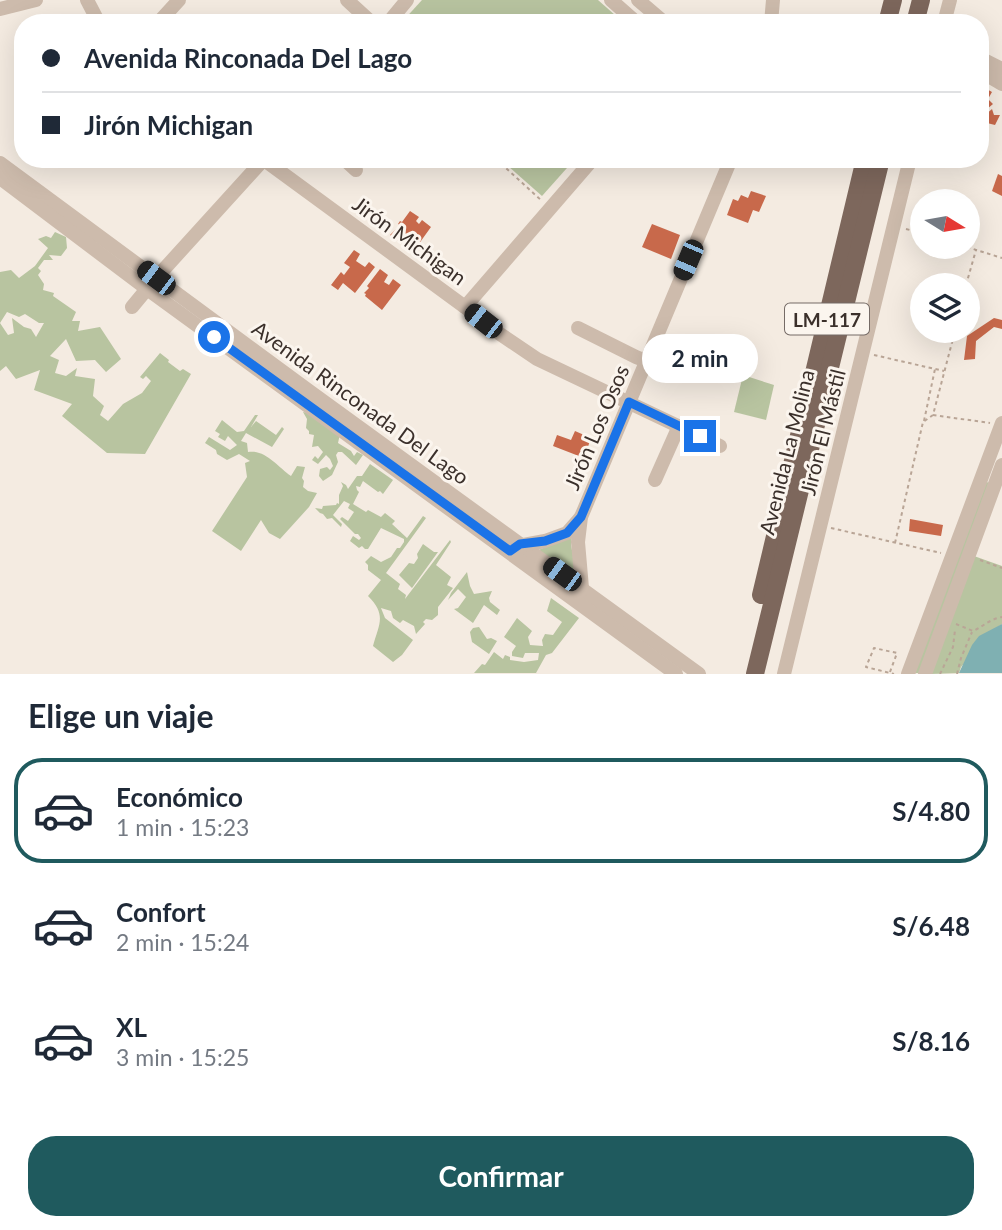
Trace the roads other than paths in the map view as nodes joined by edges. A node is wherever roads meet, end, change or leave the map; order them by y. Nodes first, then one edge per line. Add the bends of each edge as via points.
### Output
1 (36, 0) edge
2 (179, 0) edge
3 (347, 0) edge
4 (407, 0) edge
5 (611, 0) edge
6 (638, 0) edge
7 (0, 9) edge
8 (166, 14) edge
9 (362, 14) edge
10 (395, 14) edge
11 (627, 14) edge
12 (654, 14) edge
13 (989, 72) edge
14 (1002, 84) edge
15 (0, 163) edge
16 (256, 168) edge
17 (276, 168) edge
18 (585, 168) edge
19 (726, 168) edge
20 (863, 168) edge
21 (879, 168) edge
22 (908, 168) edge
23 (0, 178) edge
24 (152, 283) junction
25 (132, 307) dead end
26 (465, 307) junction
27 (578, 328) dead end
28 (646, 361) junction
29 (629, 402) junction
30 (819, 411) junction
31 (1002, 423) edge
32 (679, 426) junction
33 (720, 446) dead end
34 (1002, 466) edge
35 (789, 479) junction
36 (989, 479) junction
37 (655, 480) dead end
38 (581, 517) junction
39 (515, 548) junction
40 (579, 594) junction
41 (652, 647) junction
42 (676, 674) edge
43 (699, 674) edge
44 (743, 674) edge
45 (755, 674) edge
46 (784, 674) edge
47 (908, 674) edge
48 (925, 674) edge

1 - 7 street
2 - 8 street
3 - 9 street
4 - 10 street
5 - 11 street
6 - 12 street
13 - 14 street
15 - 24 street, Avenida Rinconada Del Lago
16 - 24 street
17 - 26 street, Jirón Michigan
18 - 26 street
19 - 28 street, Jirón Los Osos
20 - 35 main road, Avenida La Molina / LM-117
21 - 30 main road, Avenida La Molina / LM-117
22 - 46 street, Jirón El Mástil
23 - 24 street, Avenida Rinconada Del Lago
24 - 25 street
24 - 39 street, Avenida Rinconada Del Lago via 309,391
26 - 29 street, Jirón Michigan via 537,359
27 - 28 street
28 - 29 street, Jirón Los Osos
29 - 32 street, Jirón Michigan
29 - 38 street, Jirón Los Osos
30 - 35 main road
30 - 45 main road, Avenida La Molina / LM-117
31 - 36 street
32 - 33 street, Jirón Michigan
32 - 37 street
34 - 36 street
35 - 44 main road, Avenida La Molina / LM-117
36 - 47 street via 953,555
36 - 48 street via 969,556
38 - 39 street, Jirón Los Osos via 567,533
38 - 40 street, Jirón Los Osos
39 - 40 street, Avenida Rinconada Del Lago
40 - 41 street, Avenida Rinconada Del Lago
41 - 42 street, Avenida Rinconada Del Lago
41 - 43 street, Avenida Rinconada Del Lago

